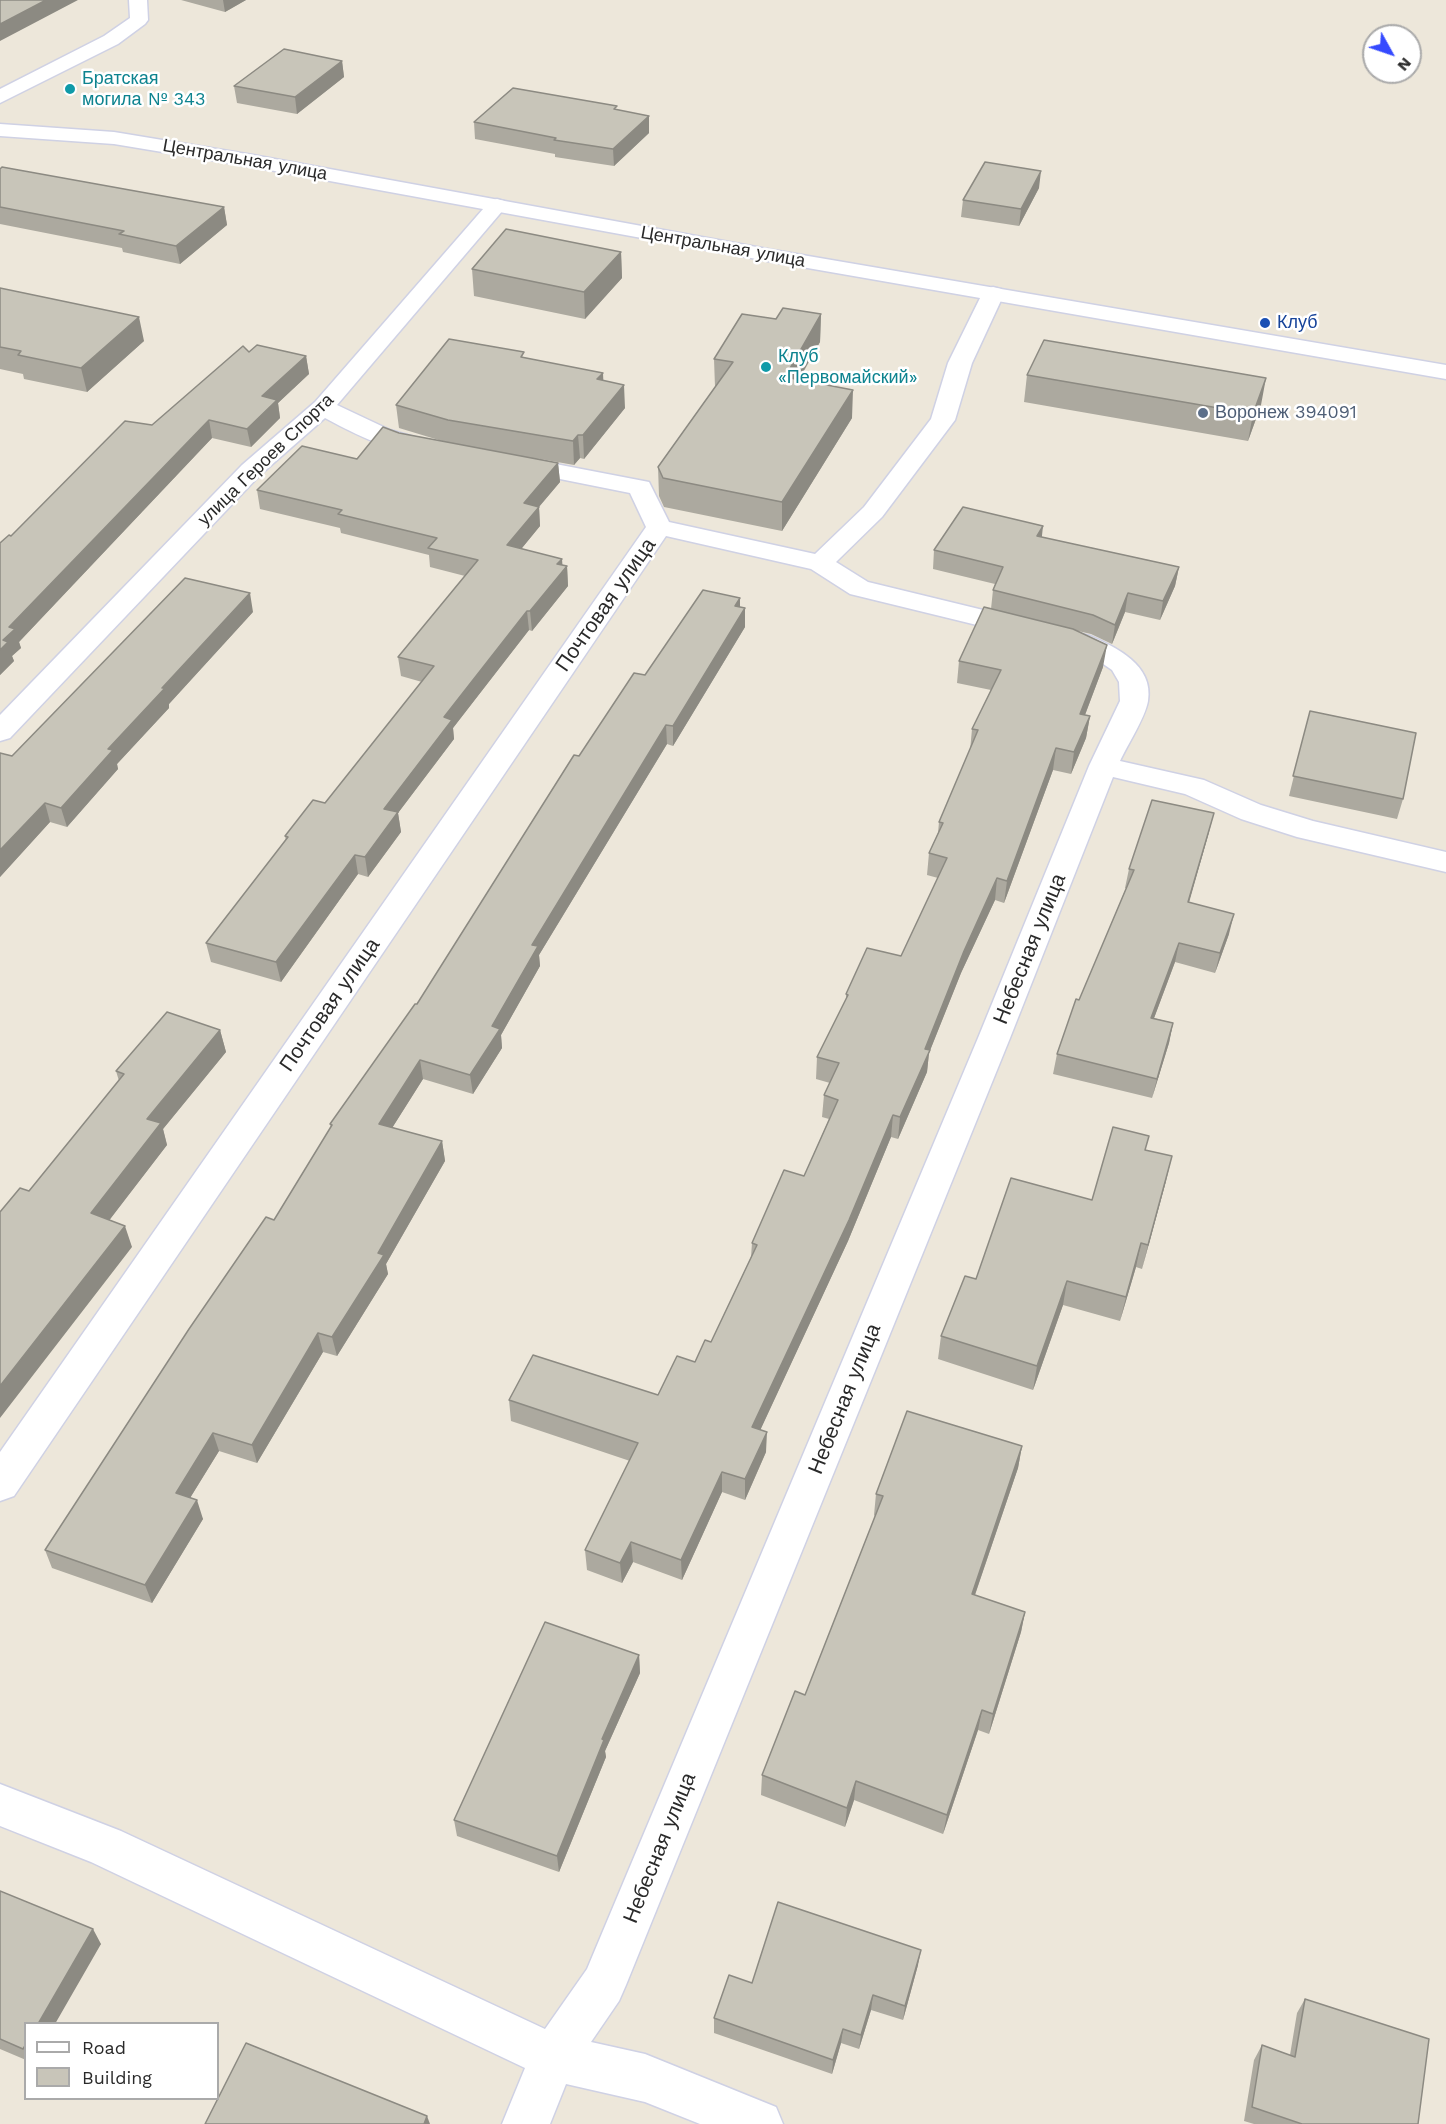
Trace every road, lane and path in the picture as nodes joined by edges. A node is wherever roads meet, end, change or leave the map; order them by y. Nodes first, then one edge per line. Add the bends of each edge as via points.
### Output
1 (138, 0) edge
2 (0, 97) edge
3 (0, 130) edge
4 (497, 205) junction
5 (993, 294) junction
6 (1446, 372) edge
7 (323, 407) junction
8 (447, 451) edge
9 (493, 459) edge
10 (660, 527) junction
11 (820, 563) junction
12 (0, 732) edge
13 (1103, 766) junction
14 (1446, 862) edge
15 (0, 1484) edge
16 (0, 1805) edge
17 (553, 2057) junction
18 (526, 2124) edge
19 (759, 2124) edge

1 - 2 street via 139,20 111,40
3 - 4 street, Центральная улица via 114,138
4 - 5 street, Центральная улица
4 - 7 street, улица Героев Спорта
5 - 6 street, Центральная улица
5 - 11 street via 960,363 943,420 873,512
7 - 8 street via 356,425 402,442
7 - 12 street, улица Героев Спорта via 251,470
9 - 10 street via 640,487
10 - 11 street
10 - 15 street, Почтовая улица
11 - 13 street, Небесная улица via 860,588 1080,642 1123,665 1134,681 1134,701
13 - 14 street via 1194,788 1308,830
13 - 17 street, Небесная улица via 603,1985
16 - 17 street via 105,1846
17 - 18 street, Небесная улица
17 - 19 street via 645,2078

